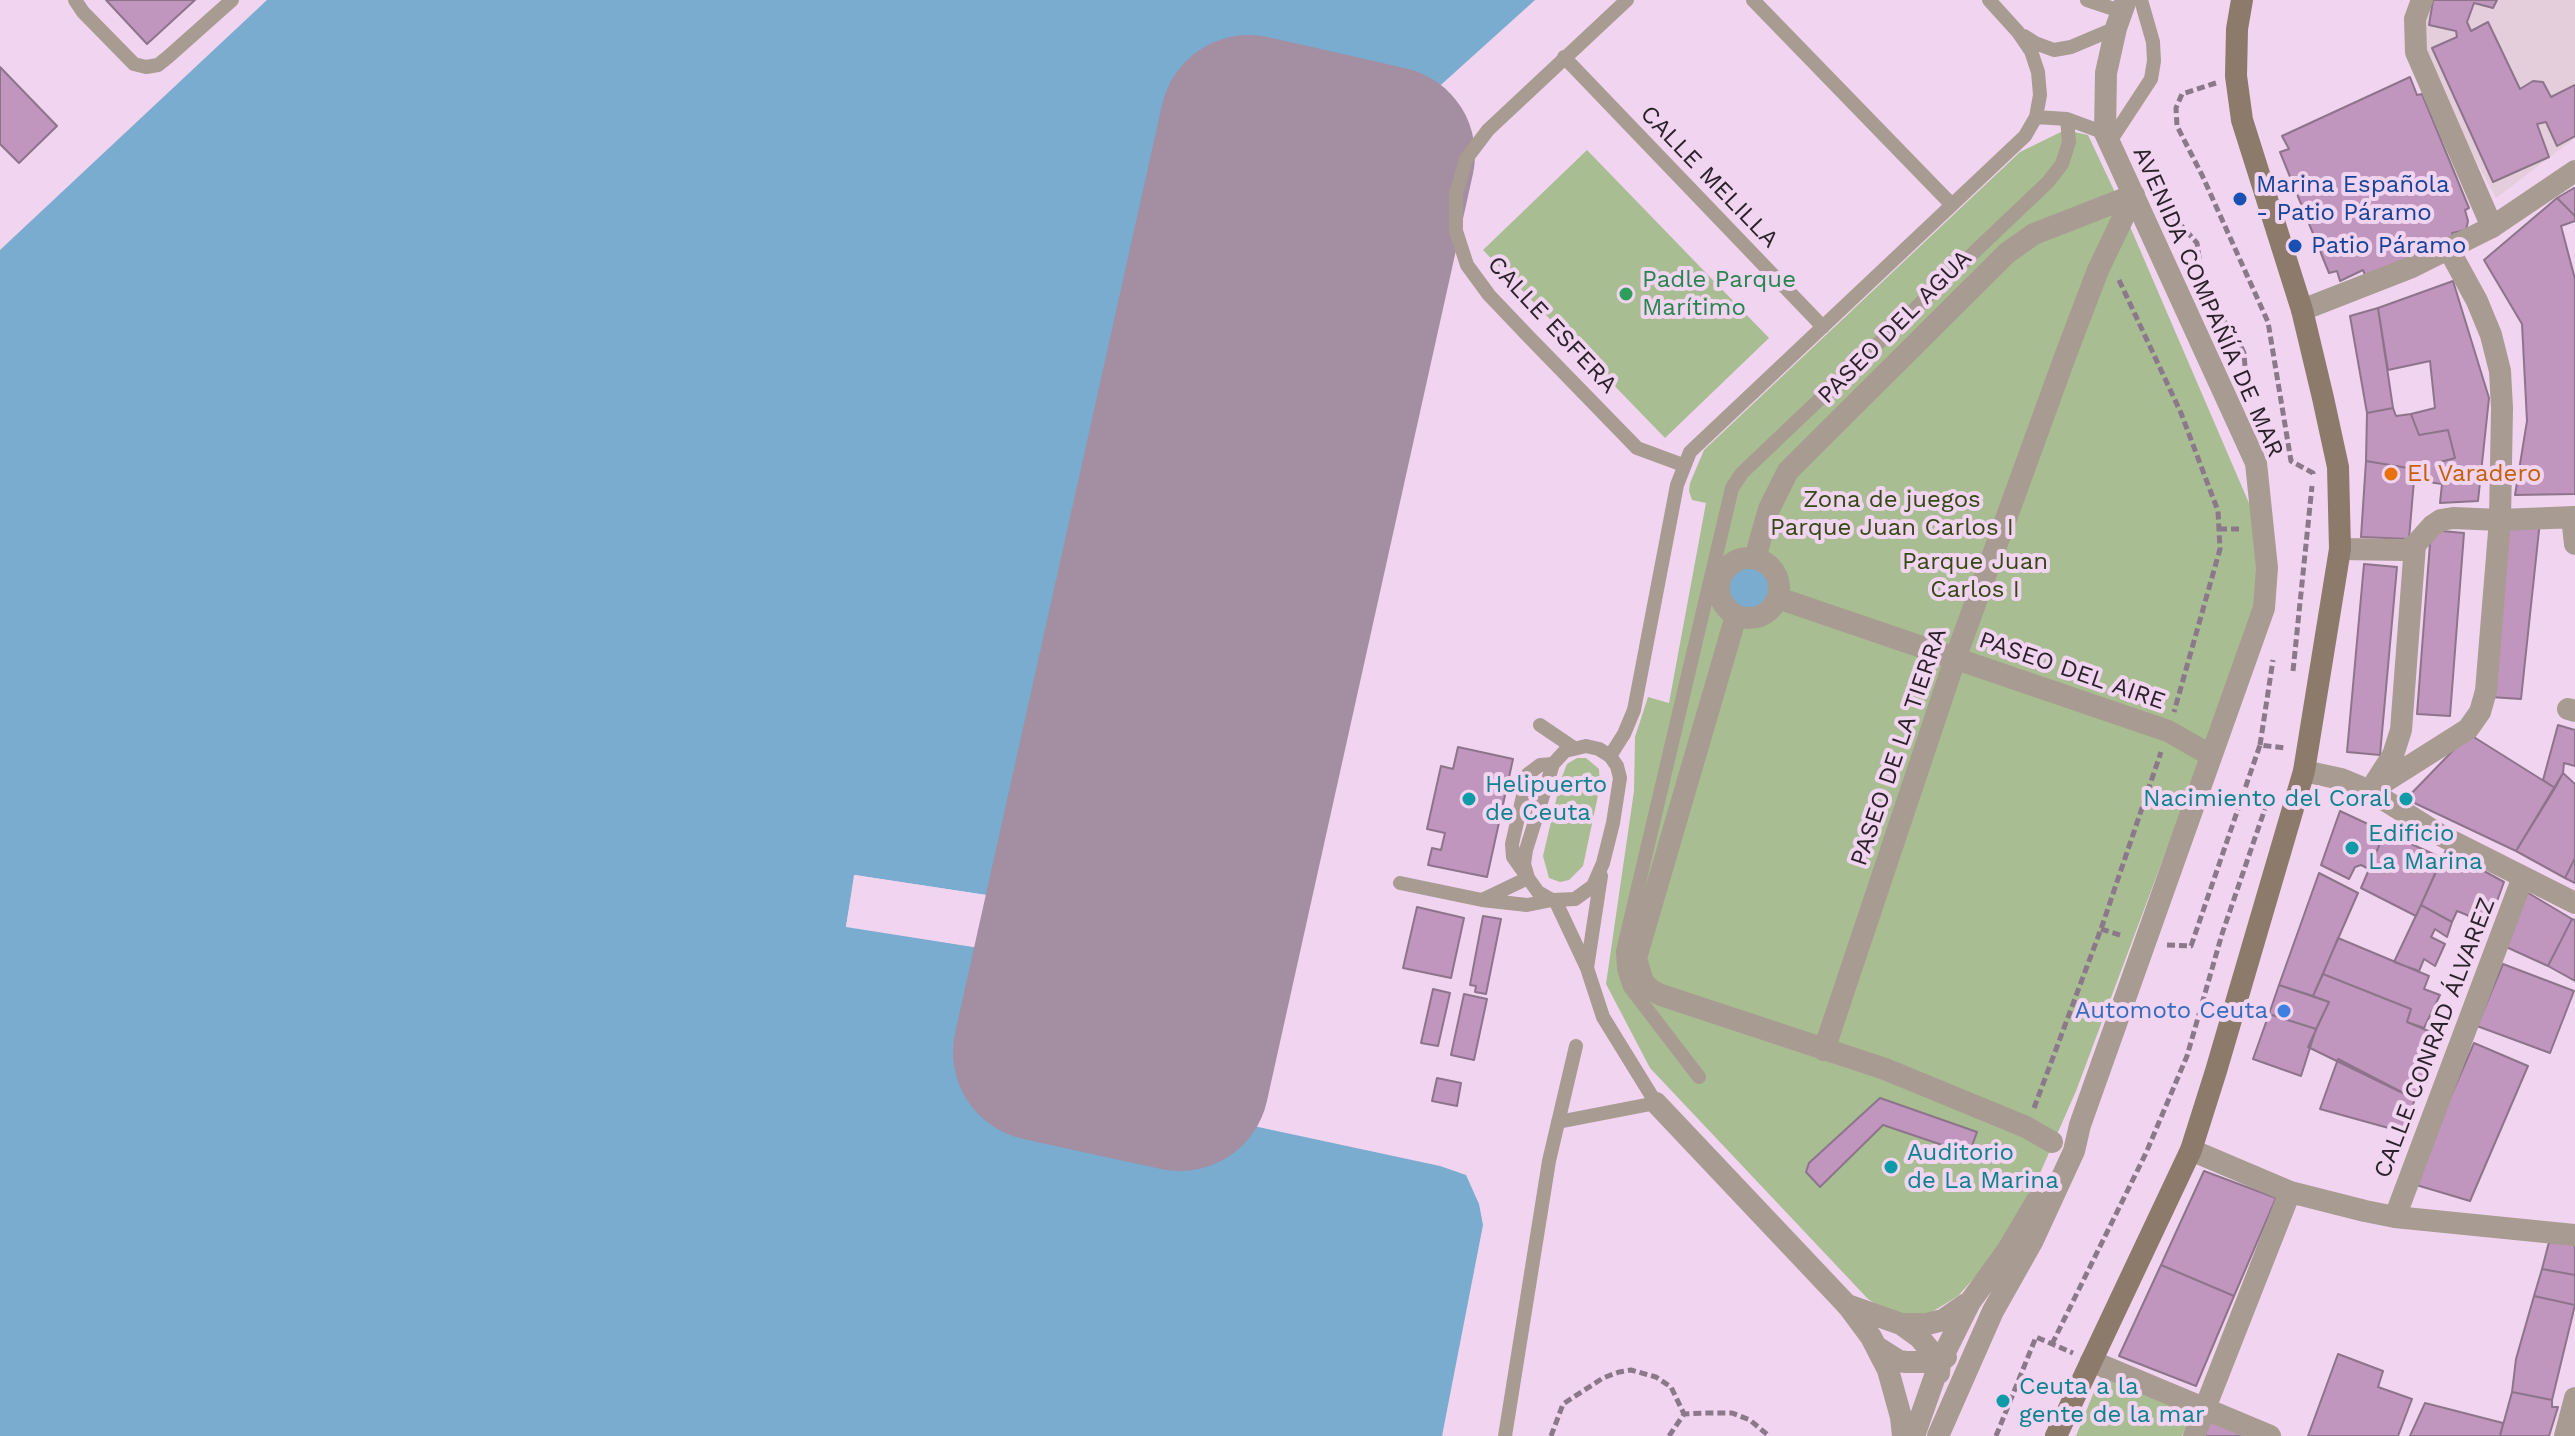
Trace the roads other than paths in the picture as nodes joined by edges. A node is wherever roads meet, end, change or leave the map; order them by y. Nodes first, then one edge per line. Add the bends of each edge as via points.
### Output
1 (75, 0) edge
2 (232, 0) edge
3 (1627, 0) edge
4 (1753, 0) edge
5 (1989, 0) edge
6 (2087, 0) edge
7 (2229, 0) edge
8 (2242, 0) edge
9 (2422, 0) edge
10 (2126, 10) edge
11 (2237, 29) junction
12 (2018, 32) junction
13 (1564, 57) junction
14 (2036, 117) junction
15 (2067, 119) junction
16 (2107, 138) junction
17 (2575, 171) edge
18 (2134, 195) junction
19 (1952, 205) junction
20 (2492, 227) junction
21 (2448, 248) junction
22 (2302, 310) junction
23 (1823, 327) junction
24 (1683, 465) junction
25 (2573, 517) edge
26 (2500, 520) junction
27 (2575, 544) edge
28 (2415, 545) junction
29 (2340, 549) junction
30 (1755, 558) junction
31 (1778, 598) junction
32 (1736, 616) junction
33 (1955, 659) junction
34 (1540, 725) dead end
35 (1574, 748) junction
36 (2210, 755) junction
37 (1610, 756) junction
38 (2306, 761) junction
39 (2370, 791) junction
40 (1603, 863) junction
41 (2523, 877) junction
42 (1528, 878) junction
43 (1400, 883) dead end
44 (1482, 900) junction
45 (1554, 900) junction
46 (2575, 903) edge
47 (1587, 968) junction
48 (1576, 1046) dead end
49 (1824, 1050) junction
50 (1699, 1077) dead end
51 (1656, 1103) junction
52 (1558, 1122) junction
53 (2080, 1125) junction
54 (2052, 1142) dead end
55 (2191, 1150) junction
56 (2290, 1192) junction
57 (2395, 1217) junction
58 (2575, 1235) edge
59 (1970, 1302) junction
60 (1847, 1305) junction
61 (1993, 1311) junction
62 (1901, 1324) junction
63 (1877, 1347) junction
64 (2091, 1361) junction
65 (1940, 1362) junction
66 (2575, 1398) edge
67 (2205, 1408) junction
68 (1505, 1436) edge
69 (1903, 1436) edge
70 (1914, 1436) edge
71 (1936, 1436) edge
72 (2056, 1436) edge
73 (2194, 1436) edge
74 (2270, 1436) edge
75 (2565, 1436) edge

1 - 2 lane via 134,64 146,67 158,65
3 - 13 lane, CALLE ESFERA
4 - 19 lane
5 - 12 lane
6 - 10 lane
7 - 11 main road
8 - 11 main road
9 - 20 street via 2415,19 2416,52
10 - 12 lane via 2071,47 2054,50
10 - 16 street, AVENIDA COMPAÑÍA DE MAR via 2106,73
10 - 16 lane via 2153,42 2154,61 2151,79
11 - 22 main road via 2242,120
12 - 14 lane via 2038,72
13 - 23 lane, CALLE MELILLA
13 - 24 lane, CALLE ESFERA via 1488,130 1466,159 1456,194 1456,231 1467,265 1529,337 1637,448
14 - 15 lane
14 - 19 lane via 2025,136
15 - 16 lane
15 - 50 lane via 2066,153 2048,182 1732,488 1623,951 1630,987
16 - 18 street, AVENIDA COMPAÑÍA DE MAR
17 - 20 street
18 - 30 street, PASEO DEL AGUA via 2034,234 2007,253 1788,471 1769,509
18 - 33 street, PASEO DE LA TIERRA via 2071,340
18 - 36 street, AVENIDA COMPAÑÍA DE MAR via 2256,463 2267,568 2264,608
19 - 23 lane
20 - 21 street
21 - 22 street
21 - 26 street via 2477,301 2500,371
22 - 29 main road via 2338,467
23 - 24 lane via 1690,452
24 - 37 lane via 1634,710
25 - 26 street
25 - 27 street
26 - 28 street via 2441,520
26 - 39 street via 2480,712 2468,729
28 - 29 street via 2395,552
28 - 39 street via 2401,730 2393,755
29 - 38 main road
30 - 31 street via 1776,573
30 - 32 street via 1735,561 1721,575 1719,595
31 - 32 street via 1761,616
31 - 33 street, PASEO DEL AIRE
32 - 49 street via 1636,958 1643,982 1661,995
33 - 36 street, PASEO DEL AIRE via 2168,731
33 - 49 street, PASEO DE LA TIERRA
34 - 35 lane
35 - 37 lane via 1586,746
35 - 42 lane via 1528,774 1512,844 1513,857
36 - 53 street, AVENIDA COMPAÑÍA DE MAR
37 - 40 lane via 1620,778
38 - 39 street
38 - 55 main road
39 - 41 street
40 - 45 lane via 1593,886 1575,899
40 - 47 lane
41 - 46 street
41 - 57 street, CALLE CONRAD ÁLVAREZ
42 - 44 lane
42 - 45 lane via 1538,892
43 - 44 lane
44 - 45 lane via 1527,905
45 - 47 lane
47 - 51 lane via 1603,1017
48 - 52 lane
49 - 54 street via 1885,1069
51 - 52 lane
51 - 60 street
52 - 68 lane
53 - 59 street, AVENIDA COMPAÑÍA DE MAR via 2062,1146 2015,1239
53 - 61 street, AVENIDA COMPAÑÍA DE MAR via 2074,1151 2039,1227
55 - 56 street
55 - 64 main road
56 - 57 street
56 - 67 street
57 - 58 street
59 - 62 street via 1943,1320
59 - 65 street, AVENIDA COMPAÑÍA DE MAR
60 - 62 street
60 - 63 street
61 - 65 street
61 - 71 street, AVENIDA COMPAÑÍA DE MAR
62 - 65 street
63 - 65 street via 1899,1361
63 - 69 street via 1893,1387
64 - 67 street
64 - 72 main road
65 - 70 street, AVENIDA COMPAÑÍA DE MAR
65 - 71 street
66 - 75 street
67 - 73 street
67 - 74 street

